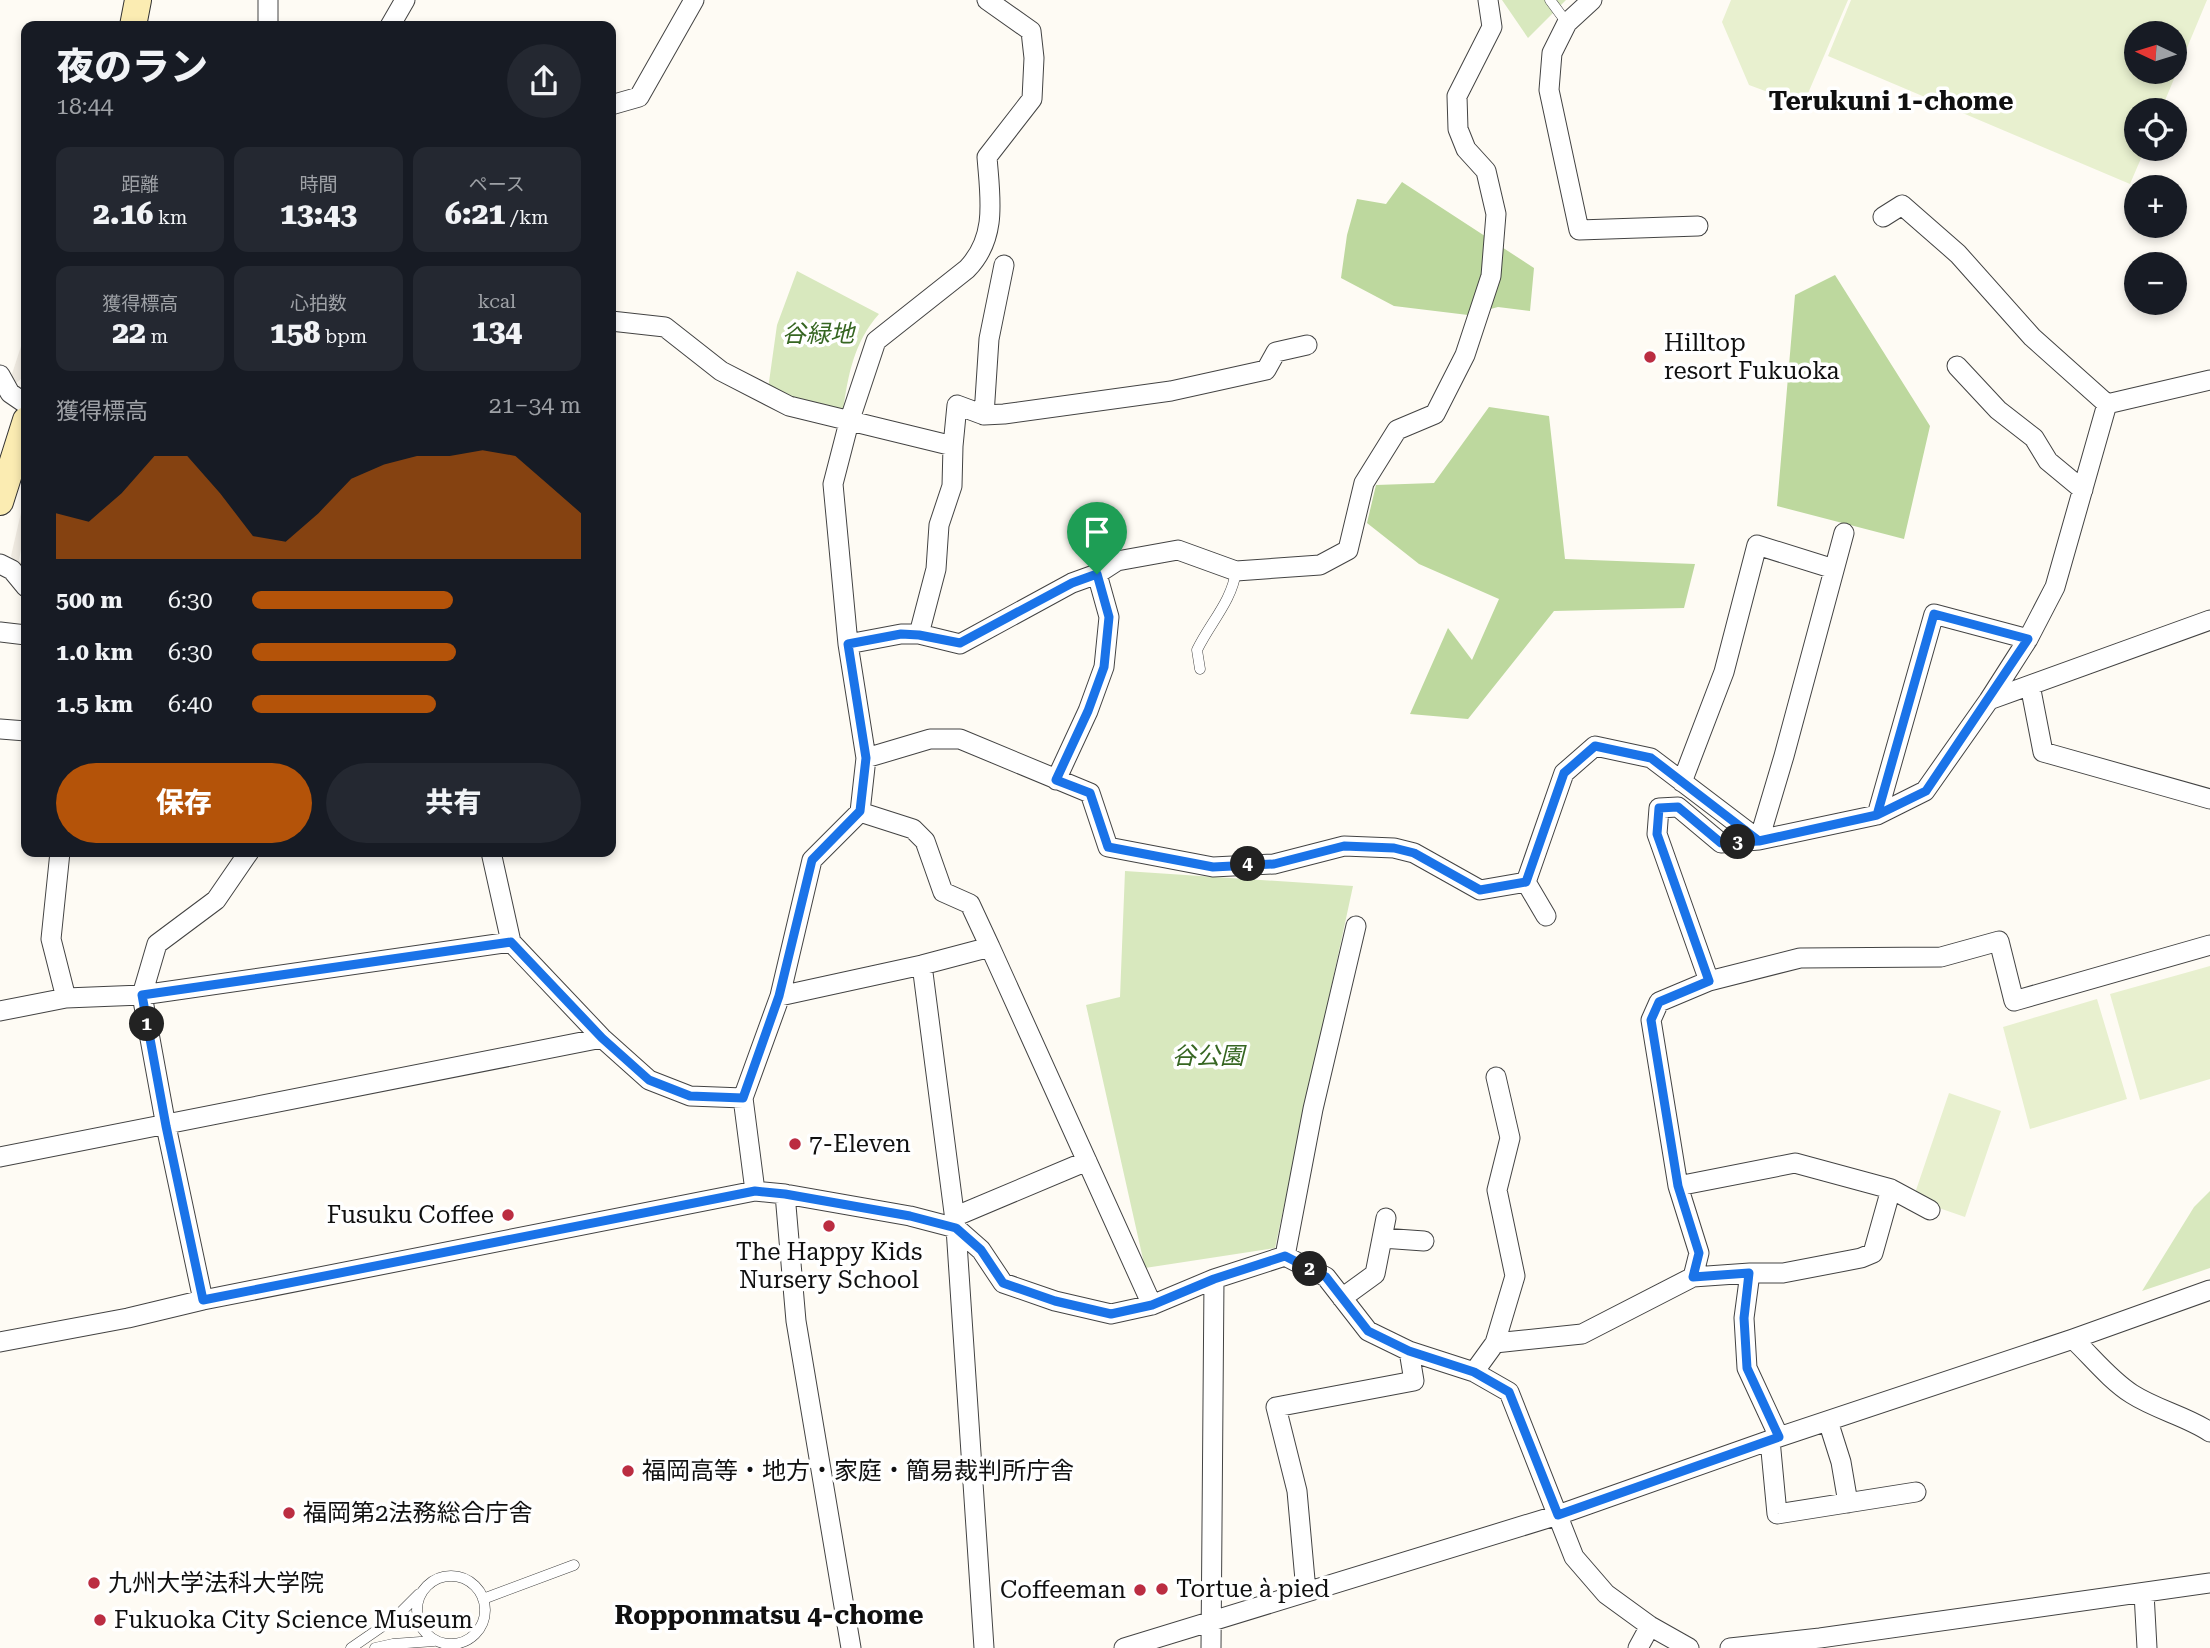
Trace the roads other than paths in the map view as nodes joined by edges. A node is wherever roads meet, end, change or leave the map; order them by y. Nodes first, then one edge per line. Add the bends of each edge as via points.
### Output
1 (138, 0) edge
2 (268, 0) edge
3 (405, 0) edge
4 (694, 0) edge
5 (987, 0) edge
6 (1488, 0) edge
7 (1550, 0) edge
8 (1592, 0) edge
9 (134, 21) edge
10 (268, 21) edge
11 (393, 21) edge
12 (1567, 23) junction
13 (616, 104) edge
14 (1883, 217) dead end
15 (1698, 226) dead end
16 (1004, 265) dead end
17 (616, 322) edge
18 (1307, 345) dead end
19 (1957, 366) dead end
20 (0, 375) edge
21 (2210, 380) edge
22 (21, 401) edge
23 (2107, 404) junction
24 (984, 415) junction
25 (849, 422) junction
26 (21, 436) edge
27 (953, 446) junction
28 (2083, 490) junction
29 (0, 502) edge
30 (1844, 533) dead end
31 (0, 564) edge
32 (1835, 569) junction
33 (1236, 571) junction
34 (1097, 574) junction
35 (21, 581) edge
36 (2210, 620) edge
37 (0, 632) edge
38 (21, 634) edge
39 (919, 635) junction
40 (2028, 639) junction
41 (848, 644) junction
42 (1200, 669) dead end
43 (2030, 685) junction
44 (1989, 700) junction
45 (0, 729) edge
46 (21, 731) edge
47 (866, 758) junction
48 (1056, 780) junction
49 (1682, 782) junction
50 (2210, 799) edge
51 (860, 811) junction
52 (1877, 815) junction
53 (1759, 841) junction
54 (59, 857) edge
55 (246, 857) edge
56 (492, 857) edge
57 (1526, 882) junction
58 (1546, 916) dead end
59 (1356, 926) dead end
60 (511, 942) junction
61 (2210, 945) edge
62 (990, 947) junction
63 (922, 965) junction
64 (1709, 981) junction
65 (142, 995) junction
66 (779, 996) junction
67 (66, 998) junction
68 (0, 1011) edge
69 (602, 1038) junction
70 (1496, 1077) dead end
71 (743, 1098) junction
72 (166, 1126) junction
73 (0, 1157) edge
74 (1087, 1161) junction
75 (1678, 1186) junction
76 (1891, 1189) junction
77 (755, 1191) junction
78 (785, 1194) junction
79 (1930, 1210) dead end
80 (1386, 1218) dead end
81 (955, 1222) junction
82 (1382, 1238) junction
83 (1424, 1241) dead end
84 (1285, 1256) junction
85 (1749, 1273) junction
86 (1693, 1277) junction
87 (1214, 1279) junction
88 (2210, 1290) edge
89 (1342, 1298) junction
90 (203, 1300) junction
91 (1152, 1305) junction
92 (2073, 1339) junction
93 (0, 1342) edge
94 (1495, 1343) junction
95 (1409, 1351) junction
96 (1474, 1372) junction
97 (1828, 1421) junction
98 (2210, 1432) edge
99 (1774, 1439) junction
100 (1916, 1492) dead end
101 (1848, 1503) junction
102 (1558, 1515) junction
103 (574, 1565) dead end
104 (2210, 1584) edge
105 (422, 1591) junction
106 (1306, 1591) junction
107 (2144, 1593) junction
108 (483, 1599) junction
109 (1211, 1620) junction
110 (1650, 1626) junction
111 (435, 1641) junction
112 (1820, 1643) edge
113 (351, 1648) edge
114 (375, 1648) edge
115 (851, 1648) edge
116 (984, 1648) edge
117 (1124, 1648) edge
118 (1211, 1648) edge
119 (1638, 1648) edge
120 (1689, 1648) edge
121 (1730, 1648) edge
122 (2147, 1648) edge

1 - 9 street
2 - 10 street
3 - 11 street
4 - 13 street via 639,97
5 - 25 street via 1031,32 1032,99 986,157 991,217 980,256 876,341
6 - 33 street via 1492,27 1457,96 1458,129 1465,149 1486,171 1496,214 1491,276 1465,355 1435,414 1397,430 1364,483 1348,550 1320,565
7 - 12 lane
8 - 12 street
12 - 15 street via 1552,53 1549,90 1579,229
14 - 23 street via 1902,205 1958,254 2032,337
16 - 24 street via 989,339
17 - 25 street via 666,327 721,371 751,387 789,406
18 - 24 street via 1276,352 1266,370 1171,391
19 - 28 street via 1998,410 2034,438 2048,461
20 - 22 street via 10,393
21 - 23 street
23 - 28 street
24 - 27 street via 957,405
25 - 27 street
25 - 41 street via 833,484
26 - 29 street
27 - 39 street via 952,486 939,525 936,569
28 - 40 street via 2054,587
30 - 32 street
31 - 35 street
32 - 49 street via 1757,545 1724,672
32 - 53 street
33 - 34 street via 1178,550 1117,561
33 - 42 lane via 1223,607 1197,650
34 - 39 street via 960,643
34 - 48 street via 1109,617 1104,667
36 - 43 street
37 - 38 street
39 - 41 street
40 - 44 street
40 - 52 street via 1934,614
41 - 47 street
43 - 44 street
43 - 50 street via 2043,752
44 - 52 street via 1926,791
45 - 46 street
47 - 48 street via 930,739 960,739
47 - 51 street
48 - 57 street via 1090,793 1108,847 1213,867 1274,864 1344,846 1394,848 1414,853 1480,890
49 - 53 street
49 - 57 street via 1651,758 1595,746 1564,773
51 - 62 street via 913,829 925,841 943,892 970,904
51 - 66 street via 812,860
52 - 53 street
53 - 64 street via 1721,843 1678,807 1659,808 1657,834
54 - 67 street via 51,939
55 - 65 street via 216,900 157,944
56 - 60 street
57 - 58 street
59 - 84 street via 1313,1109
60 - 65 street
60 - 69 street
61 - 64 street via 2014,1000 1999,941 1941,957 1800,958
62 - 63 street
62 - 74 street
63 - 66 street
63 - 81 street
64 - 75 street via 1659,1002 1651,1020
65 - 67 street
65 - 72 street
66 - 71 street
67 - 68 street
69 - 71 street via 649,1080 690,1096
69 - 72 street
70 - 94 street via 1510,1138 1497,1190 1515,1276
71 - 77 street
72 - 73 street
72 - 90 street
74 - 81 street
74 - 91 street
75 - 76 street via 1795,1163
75 - 86 street via 1699,1253
76 - 79 street
76 - 85 street via 1873,1253 1783,1273
77 - 78 street
77 - 90 street
78 - 81 street
78 - 115 street via 796,1321
80 - 82 street
81 - 91 street via 1003,1283 1111,1314
81 - 116 street
82 - 83 street
82 - 89 street via 1375,1274
84 - 87 street
84 - 89 street via 1326,1277
85 - 86 street
85 - 99 street via 1744,1318 1747,1368
86 - 94 street via 1582,1334
87 - 91 street
87 - 109 street
88 - 92 street
89 - 95 street via 1368,1331
90 - 93 street
92 - 97 street
92 - 98 street via 2130,1393
94 - 96 street
95 - 96 street
95 - 106 street via 1414,1381 1276,1407 1297,1491
96 - 102 street via 1509,1392
97 - 99 street
97 - 101 street
99 - 101 street via 1777,1514
99 - 102 street
100 - 101 street
102 - 106 street
102 - 110 street via 1574,1557 1606,1594
103 - 108 lane
104 - 107 street
105 - 108 lane via 436,1579 454,1576 472,1584
105 - 111 lane via 417,1618
105 - 113 lane via 396,1617
106 - 109 street
107 - 112 street
107 - 122 street
108 - 111 lane via 484,1619 474,1636 455,1644
109 - 117 street
109 - 118 street
110 - 119 street
110 - 120 street
111 - 114 lane
112 - 121 street

